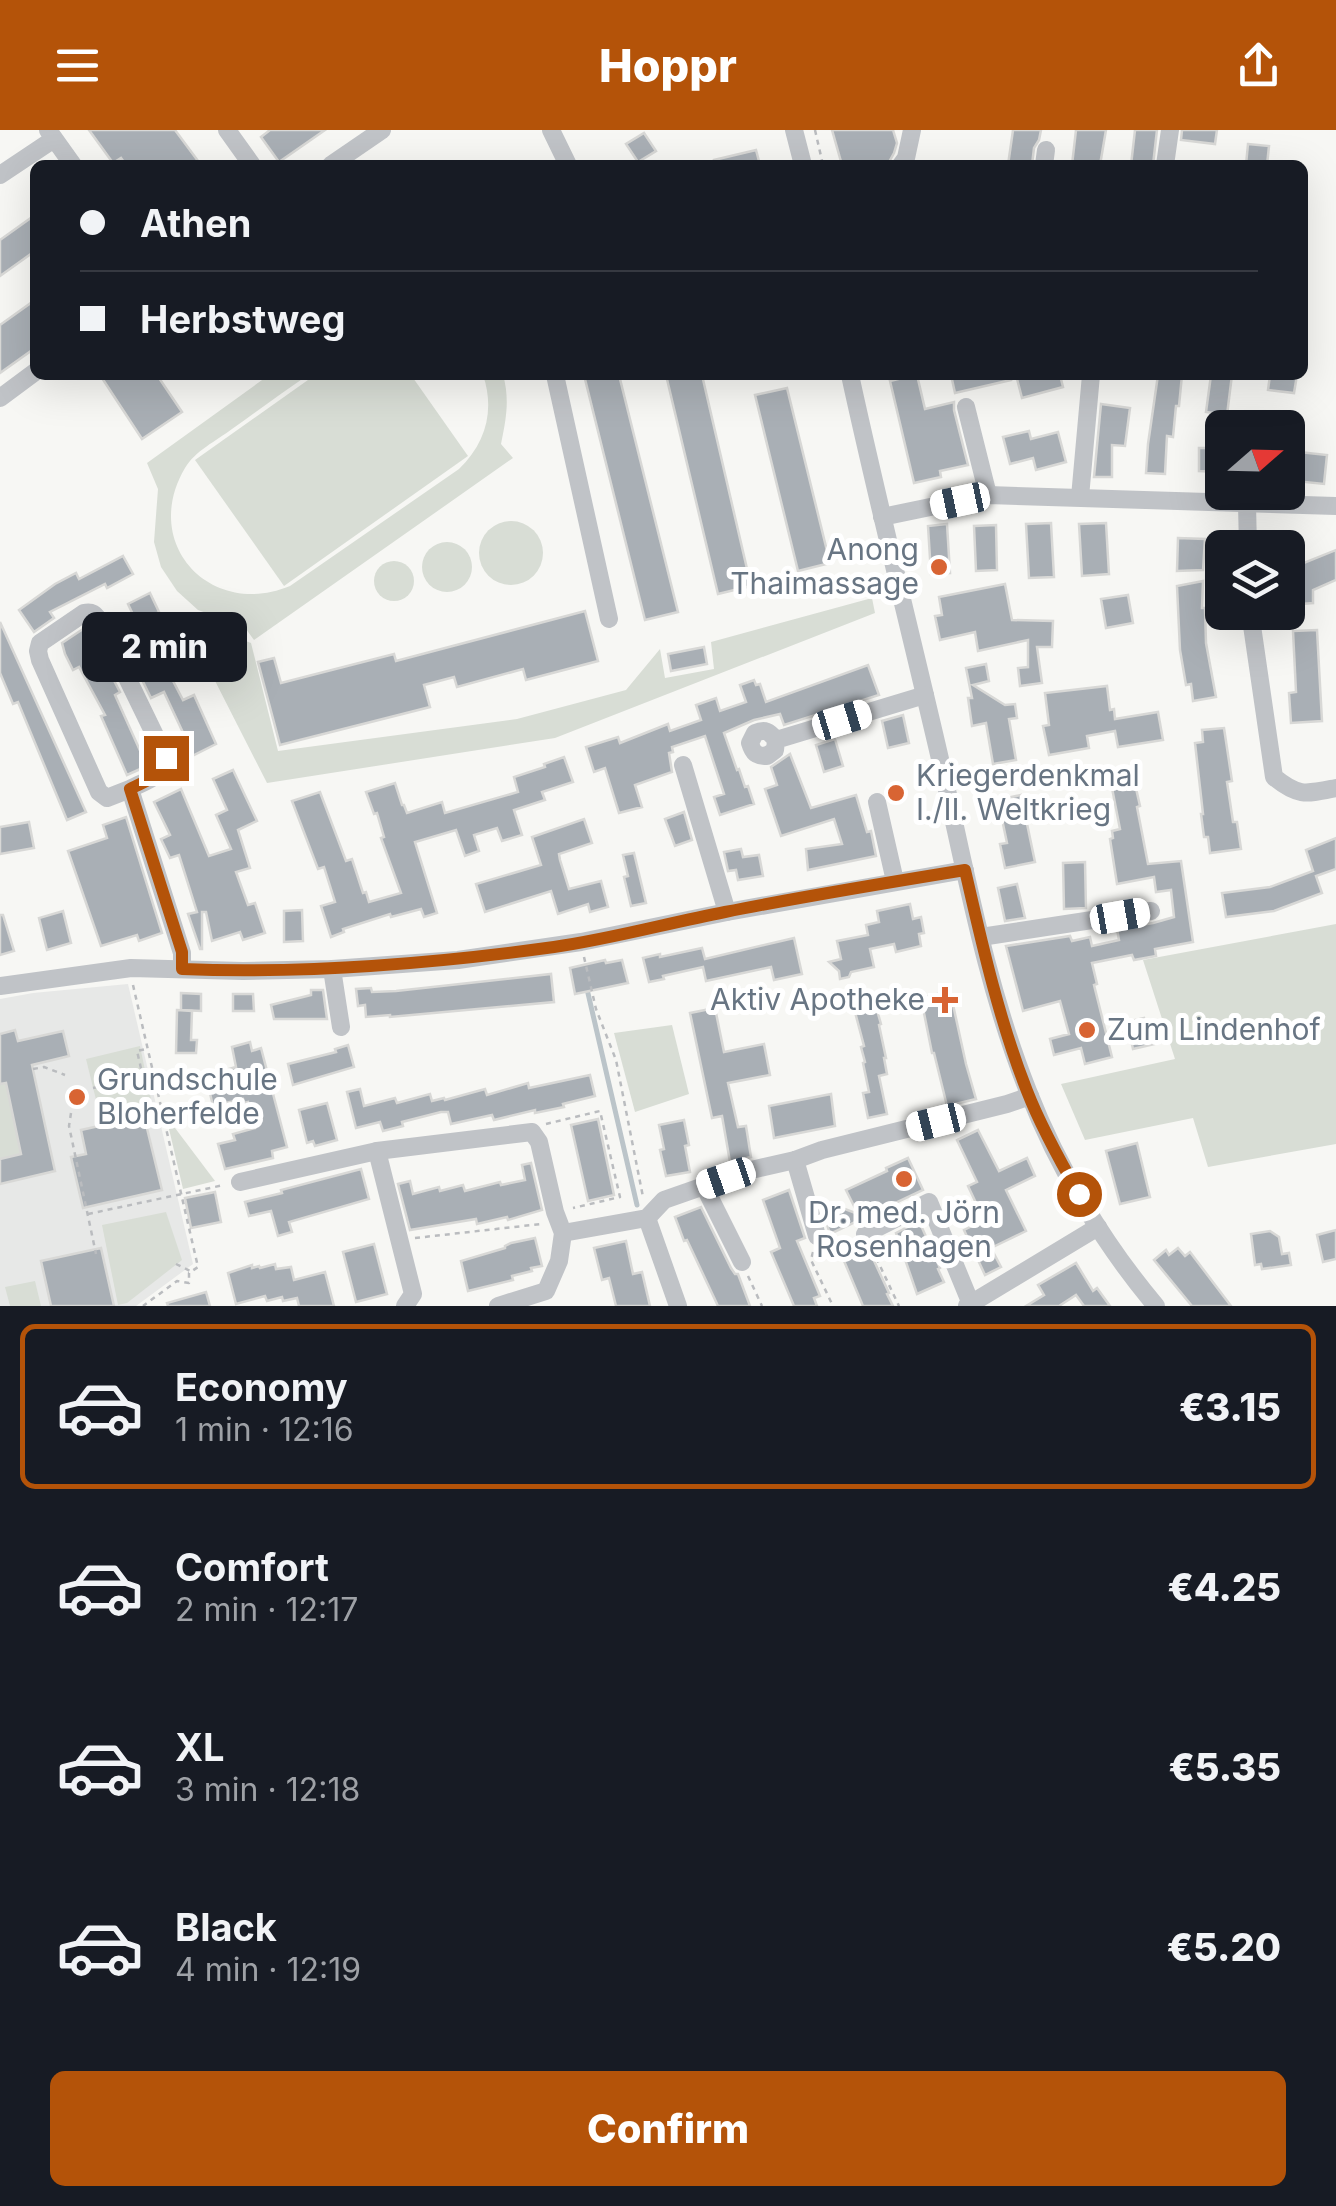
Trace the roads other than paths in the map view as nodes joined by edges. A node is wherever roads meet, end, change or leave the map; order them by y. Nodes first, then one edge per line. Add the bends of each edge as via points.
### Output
1 (227, 130) edge
2 (382, 130) edge
3 (551, 130) edge
4 (794, 130) edge
5 (912, 130) edge
6 (1170, 130) edge
7 (51, 134) edge
8 (69, 160) edge
9 (248, 160) edge
10 (338, 160) edge
11 (566, 160) edge
12 (802, 160) edge
13 (905, 160) edge
14 (1166, 160) edge
15 (0, 175) edge
16 (30, 376) edge
17 (556, 380) edge
18 (851, 380) edge
19 (1091, 380) edge
20 (0, 398) edge
21 (966, 407) dead end
22 (988, 495) junction
23 (1080, 497) junction
24 (1205, 502) edge
25 (1305, 505) edge
26 (1336, 506) edge
27 (882, 517) junction
28 (610, 619) dead end
29 (1253, 630) edge
30 (925, 695) junction
31 (776, 740) dead end
32 (682, 765) dead end
33 (1336, 788) edge
34 (130, 789) junction
35 (877, 802) dead end
36 (965, 870) junction
37 (895, 881) junction
38 (1151, 911) dead end
39 (726, 912) junction
40 (982, 937) junction
41 (182, 969) junction
42 (332, 969) junction
43 (0, 986) edge
44 (342, 1028) dead end
45 (1030, 1096) junction
46 (377, 1151) junction
47 (794, 1160) junction
48 (240, 1182) road end
49 (704, 1186) junction
50 (646, 1218) junction
51 (559, 1222) junction
52 (1098, 1227) junction
53 (865, 1234) road end
54 (818, 1236) road end
55 (742, 1262) road end
56 (408, 1302) edge
57 (1147, 1303) edge
58 (969, 1305) edge
59 (498, 1306) edge
60 (678, 1306) edge

1 - 9 street
2 - 10 street
3 - 11 street
4 - 12 street
5 - 13 street
6 - 14 street
7 - 8 street
7 - 15 street
16 - 20 street
17 - 28 street
18 - 27 street
19 - 23 street
21 - 22 street
22 - 23 street
22 - 27 street
23 - 24 street
25 - 26 street
27 - 30 street
29 - 33 street via 1274,777 1309,794
30 - 31 street
30 - 36 street
32 - 39 street
34 - 34 street via 160,773 166,758 99,620 84,612 40,643 40,660 99,792 107,798
34 - 41 street
35 - 37 street
36 - 37 street
36 - 40 street
37 - 39 street
38 - 40 street
39 - 42 street via 458,960
40 - 45 street
41 - 42 street
41 - 43 street via 130,968
42 - 44 street
45 - 47 street
45 - 52 street
46 - 48 street
46 - 51 street via 532,1132
46 - 56 street via 413,1294
47 - 49 street
47 - 54 street
49 - 50 street via 664,1200
49 - 55 street
50 - 51 street
50 - 60 street
51 - 59 street via 560,1261 546,1291
52 - 57 street
52 - 58 street
53 - 58 street via 929,1202

